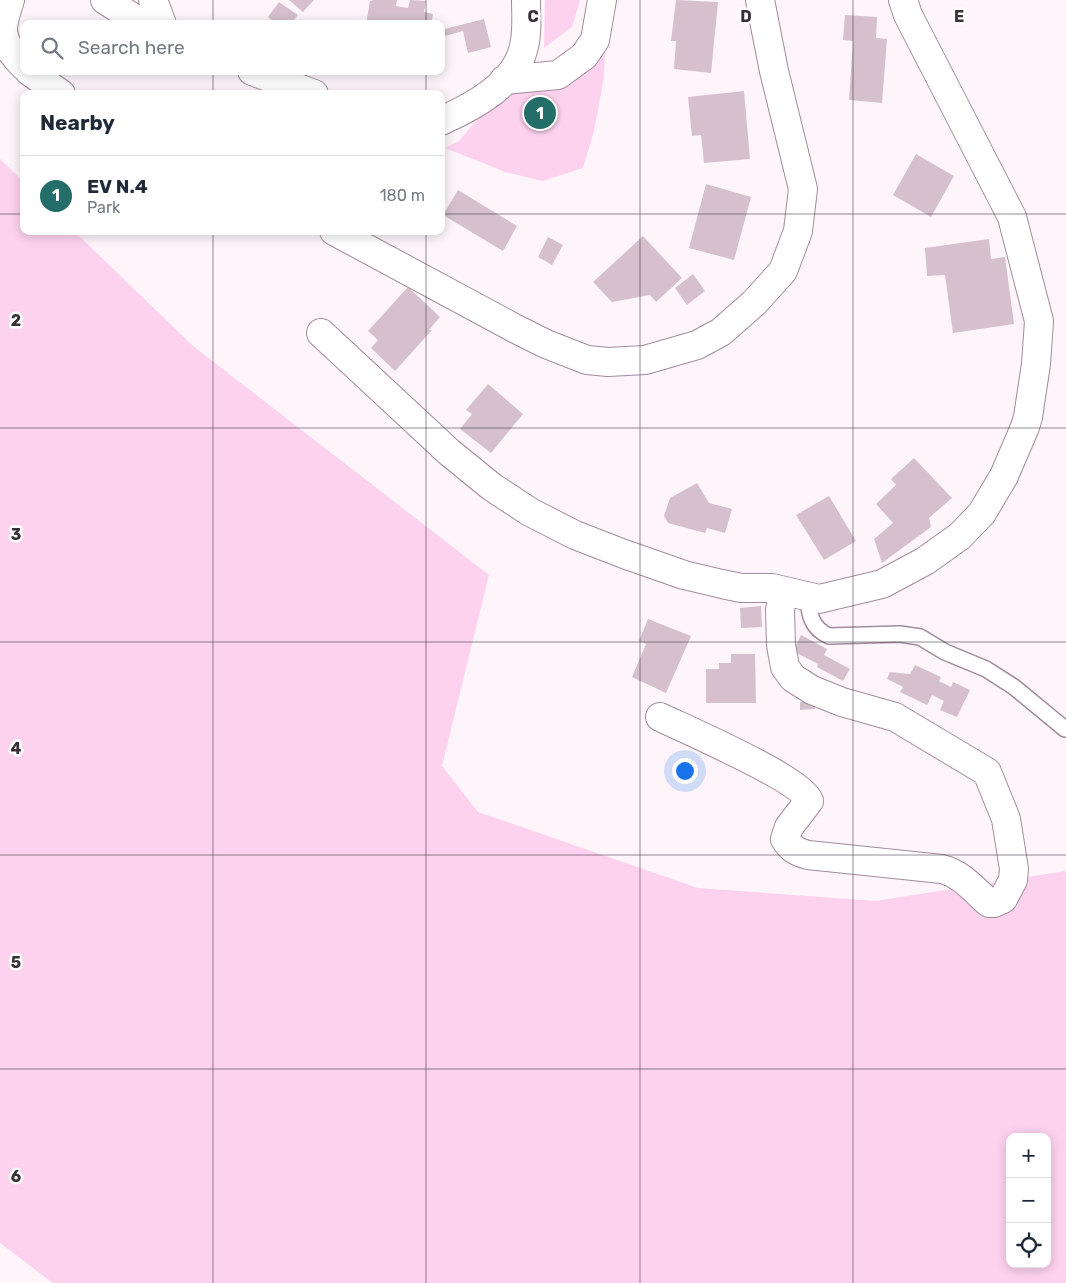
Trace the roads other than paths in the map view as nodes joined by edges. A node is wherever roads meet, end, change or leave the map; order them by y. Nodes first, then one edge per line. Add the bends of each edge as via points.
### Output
1 (10, 0) edge
2 (105, 0) edge
3 (153, 0) edge
4 (526, 0) edge
5 (602, 0) edge
6 (760, 0) edge
7 (903, 0) edge
8 (138, 20) edge
9 (160, 20) edge
10 (20, 62) edge
11 (35, 75) edge
12 (263, 75) edge
13 (504, 80) junction
14 (55, 90) edge
15 (303, 90) edge
16 (445, 119) edge
17 (341, 235) edge
18 (321, 334) dead end
19 (796, 594) junction
20 (660, 717) dead end
21 (1065, 729) dead end

1 - 10 street via 3,35
2 - 8 street
3 - 9 street
4 - 13 street via 524,49 516,68
5 - 13 street via 595,40 584,56 558,75
6 - 17 street via 803,189 800,220 783,271 754,304 714,336 697,345 646,360 587,360 516,330
7 - 19 street via 1016,227 1039,321 1028,417 989,504 956,539 925,561 882,584 819,599
11 - 14 street
12 - 15 street
13 - 16 street via 486,97
18 - 19 street via 449,452 492,487 530,512 575,535 684,574 741,588 772,588
19 - 20 street via 780,610 785,666 793,678 842,702 895,717 987,772 1006,818 1013,859 1013,880 1003,899 989,903 953,871 798,853 785,839 789,827 809,801 803,791 768,770
19 - 21 lane via 813,624 824,634 920,637 945,652 986,669 1014,687

